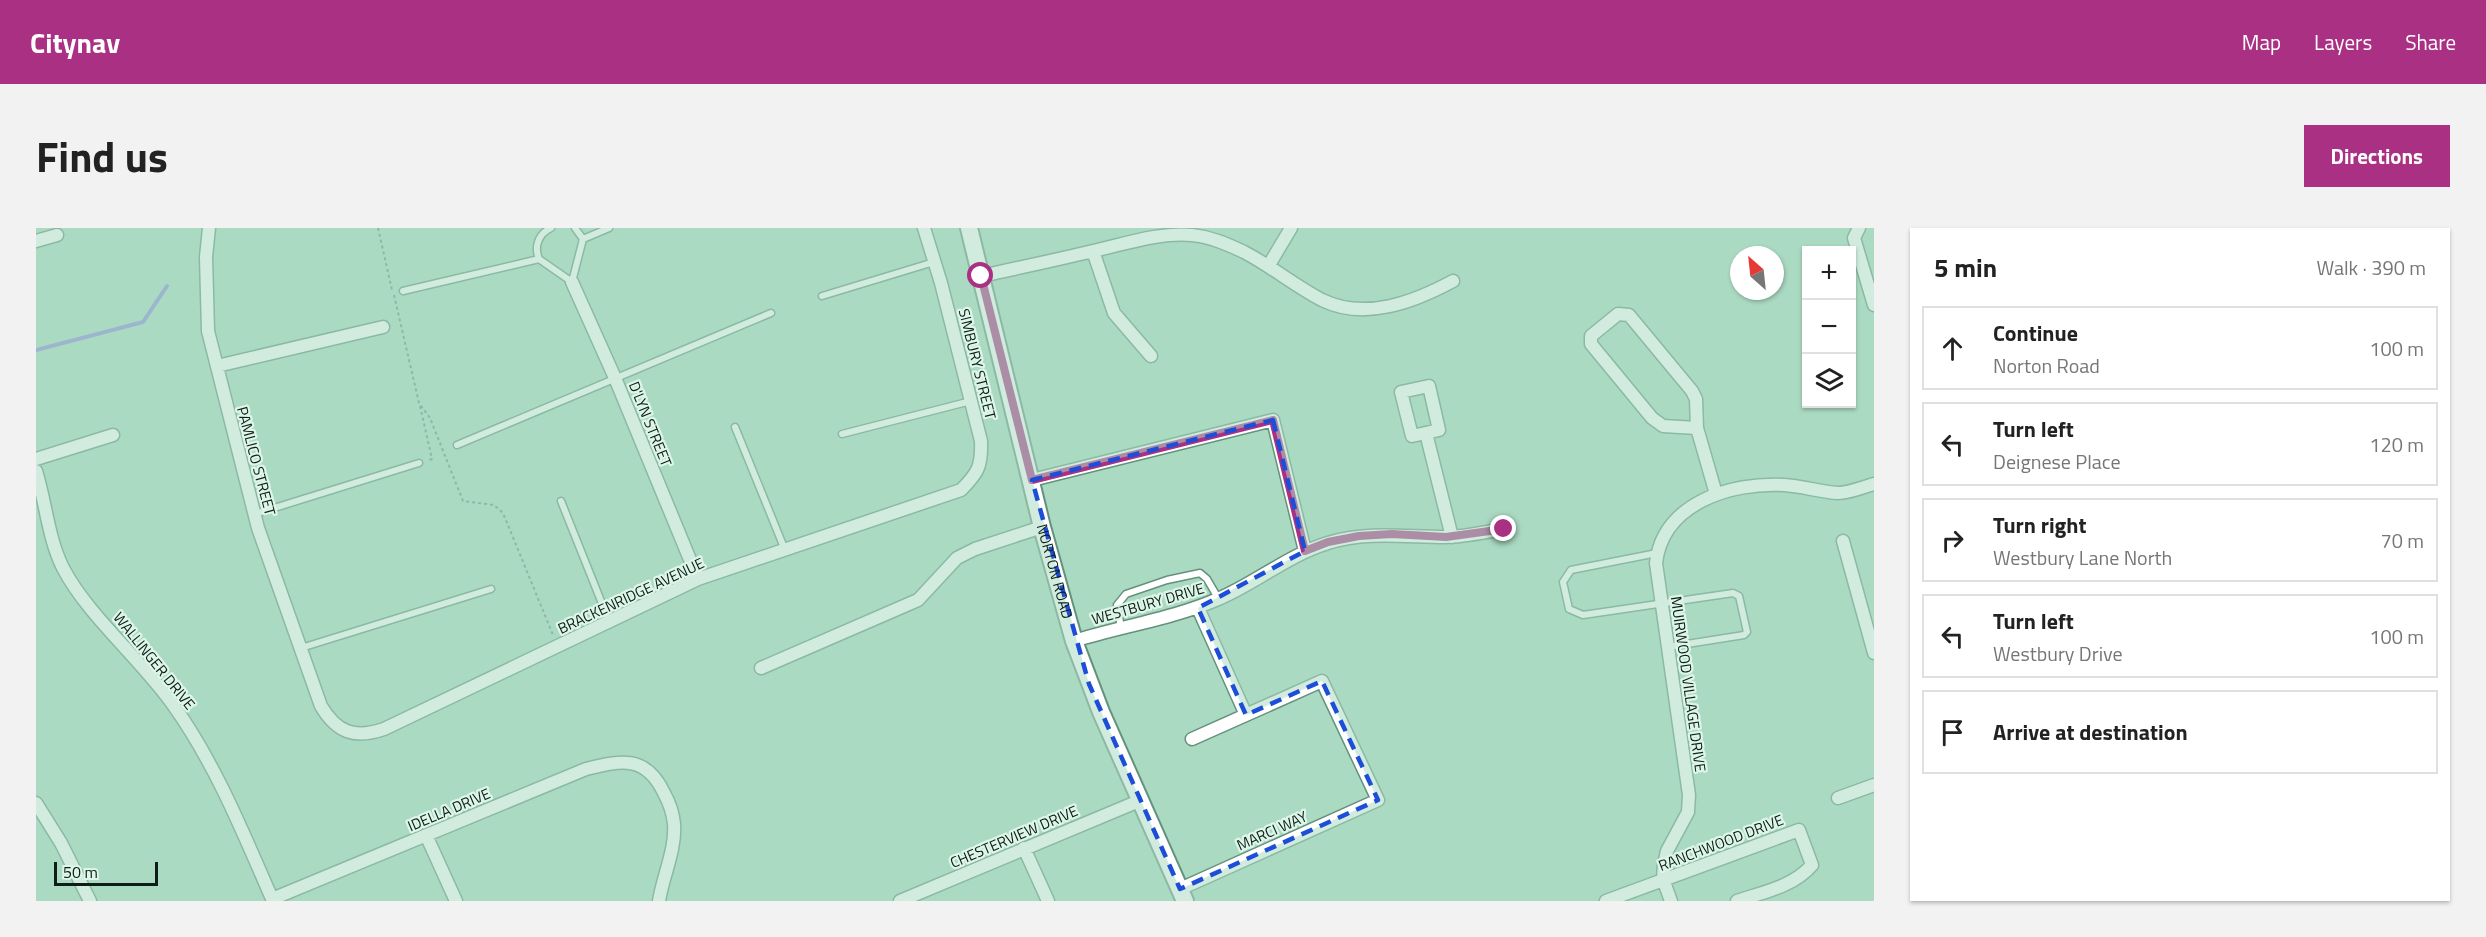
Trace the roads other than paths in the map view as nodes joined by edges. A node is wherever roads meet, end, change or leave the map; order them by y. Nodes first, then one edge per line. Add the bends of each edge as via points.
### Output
1 (209, 228) edge
2 (551, 228) edge
3 (575, 228) edge
4 (609, 228) edge
5 (924, 228) edge
6 (969, 228) edge
7 (1291, 228) edge
8 (1859, 228) edge
9 (57, 235) dead end
10 (583, 239) junction
11 (36, 241) edge
12 (1093, 251) junction
13 (539, 259) junction
14 (934, 262) junction
15 (1269, 265) junction
16 (981, 276) junction
17 (1453, 281) dead end
18 (572, 282) junction
19 (403, 291) dead end
20 (822, 296) dead end
21 (1874, 305) edge
22 (771, 314) dead end
23 (383, 327) dead end
24 (1151, 356) dead end
25 (216, 366) junction
26 (615, 378) junction
27 (971, 401) junction
28 (735, 427) dead end
29 (1697, 428) junction
30 (1426, 433) dead end
31 (842, 434) dead end
32 (112, 435) dead end
33 (457, 445) dead end
34 (36, 459) edge
35 (419, 463) dead end
36 (36, 471) edge
37 (977, 474) joint
38 (1032, 480) junction
39 (1874, 484) edge
40 (1716, 494) junction
41 (561, 501) dead end
42 (254, 514) junction
43 (1042, 527) junction
44 (1504, 529) dead end
45 (1452, 537) junction
46 (1843, 541) dead end
47 (785, 550) junction
48 (1305, 551) junction
49 (1657, 554) junction
50 (698, 579) junction
51 (491, 589) dead end
52 (1219, 599) junction
53 (1662, 604) junction
54 (1198, 608) junction
55 (609, 622) junction
56 (1121, 629) junction
57 (1074, 641) junction
58 (1668, 647) junction
59 (300, 648) junction
60 (1874, 653) edge
61 (761, 668) dead end
62 (316, 694) joint
63 (1246, 715) junction
64 (1192, 739) dead end
65 (1874, 785) edge
66 (1839, 798) dead end
67 (1140, 801) junction
68 (38, 811) edge
69 (426, 835) junction
70 (1024, 848) junction
71 (1664, 881) junction
72 (1182, 895) edge
73 (272, 900) edge
74 (90, 901) edge
75 (456, 901) edge
76 (659, 901) edge
77 (900, 901) edge
78 (1048, 901) edge
79 (1606, 901) edge
80 (1671, 901) edge
81 (1737, 901) edge

1 - 25 street, PAMLICO STREET via 208,332
2 - 13 lane via 539,239 535,250
3 - 10 lane
4 - 10 lane
5 - 14 street, SIMBURY STREET
6 - 16 main road, NORTON ROAD
7 - 15 street
8 - 21 street via 1854,238
9 - 11 street
10 - 18 lane
12 - 15 street via 1167,236 1192,235 1217,240
12 - 16 street
12 - 24 street via 1114,313
13 - 18 lane
13 - 19 lane
14 - 20 lane
14 - 27 street, SIMBURY STREET
15 - 17 street via 1323,300 1359,308 1407,303
16 - 38 main road, NORTON ROAD
18 - 26 street, D'LYN STREET
22 - 26 lane
23 - 25 street
25 - 42 street, PAMLICO STREET
26 - 33 lane
26 - 50 street, D'LYN STREET
27 - 31 lane
27 - 37 street, SIMBURY STREET via 981,441
28 - 47 lane
29 - 29 street via 1692,391 1629,315 1618,314 1592,336 1591,344 1652,418 1663,426
29 - 40 street
30 - 45 street
32 - 34 street
35 - 42 lane
36 - 73 street, WALLINGER DRIVE via 63,567 77,590 175,707 233,811
37 - 47 street, BRACKENRIDGE AVENUE via 962,490 940,499
38 - 43 main road, NORTON ROAD
38 - 48 street via 1273,420
39 - 40 street, MUIRWOOD VILLAGE DRIVE via 1841,493 1765,485
40 - 49 street, MUIRWOOD VILLAGE DRIVE via 1687,508 1675,519
41 - 55 lane
42 - 59 street, PAMLICO STREET
43 - 57 main road, NORTON ROAD
43 - 61 street via 957,558 918,600
44 - 45 street, WESTBURY DRIVE
45 - 48 street, WESTBURY DRIVE via 1359,536
46 - 60 street
47 - 50 street, BRACKENRIDGE AVENUE
48 - 52 street, WESTBURY DRIVE
49 - 53 street, MUIRWOOD VILLAGE DRIVE
49 - 53 lane via 1571,570 1563,582 1569,609 1583,615
50 - 55 street, BRACKENRIDGE AVENUE
51 - 59 lane
52 - 54 street, WESTBURY DRIVE
52 - 56 lane via 1200,573 1167,580 1126,594 1117,605
53 - 58 street, MUIRWOOD VILLAGE DRIVE
53 - 58 lane via 1736,594 1741,599 1747,632 1740,637
54 - 56 street, WESTBURY DRIVE
54 - 63 street
55 - 62 street, BRACKENRIDGE AVENUE via 374,732 355,734 335,725
56 - 57 street, WESTBURY DRIVE
57 - 67 main road, NORTON ROAD
58 - 71 street, MUIRWOOD VILLAGE DRIVE via 1689,795 1688,813 1667,851
59 - 62 street, PAMLICO STREET
63 - 64 street
63 - 72 street, MARCI WAY via 1323,681 1377,800
65 - 66 street
67 - 70 street, CHESTERVIEW DRIVE
67 - 72 main road, NORTON ROAD
68 - 74 street via 61,843
69 - 73 street, IDELLA DRIVE
69 - 75 street
69 - 76 street, IDELLA DRIVE via 586,769 613,762 640,764 659,781 675,825
70 - 77 street, CHESTERVIEW DRIVE
70 - 78 street
71 - 79 street, RANCHWOOD DRIVE
71 - 80 street, MUIRWOOD VILLAGE DRIVE
71 - 81 street, RANCHWOOD DRIVE via 1799,830 1812,865 1802,877

